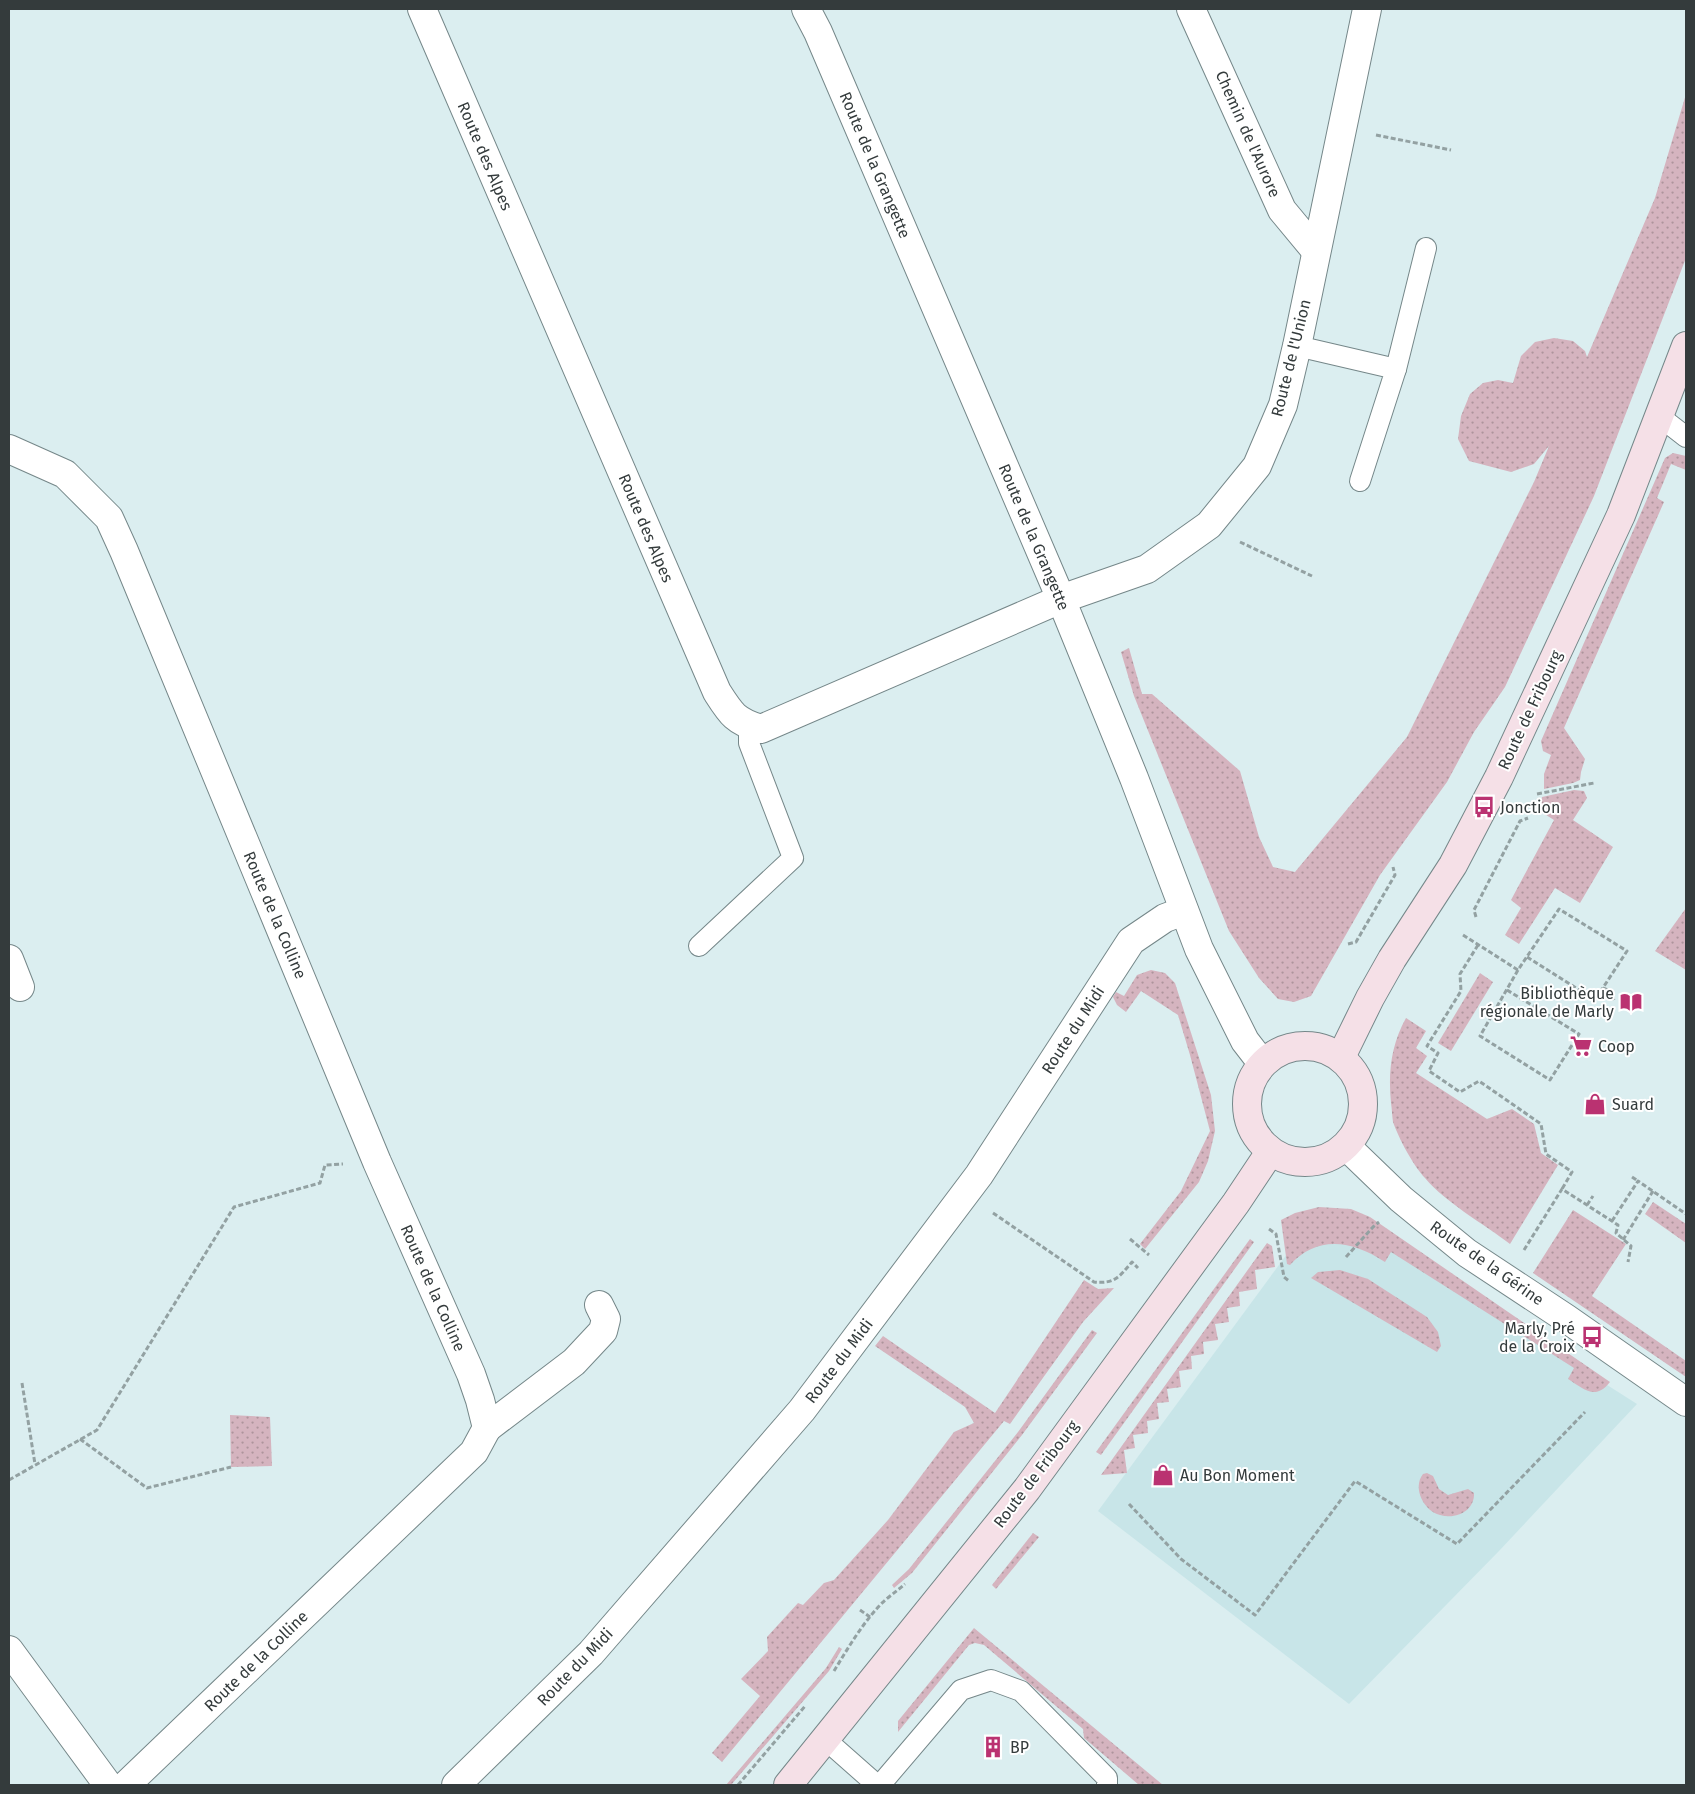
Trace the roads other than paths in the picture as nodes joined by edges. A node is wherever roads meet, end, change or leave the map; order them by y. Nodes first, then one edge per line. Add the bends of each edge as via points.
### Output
1 (422, 9) edge
2 (806, 9) edge
3 (1192, 9) edge
4 (1366, 9) edge
5 (1426, 248) dead end
6 (1316, 252) junction
7 (1297, 346) junction
8 (1686, 346) edge
9 (1396, 369) junction
10 (1659, 416) junction
11 (1686, 438) edge
12 (9, 448) edge
13 (1360, 481) dead end
14 (1061, 599) junction
15 (749, 725) junction
16 (1184, 911) junction
17 (699, 946) dead end
18 (9, 959) edge
19 (20, 987) dead end
20 (1340, 1058) junction
21 (1262, 1063) junction
22 (1346, 1146) junction
23 (1270, 1152) junction
24 (599, 1305) dead end
25 (1686, 1402) edge
26 (487, 1428) junction
27 (9, 1650) edge
28 (826, 1740) junction
29 (108, 1785) edge
30 (126, 1785) edge
31 (456, 1785) edge
32 (788, 1785) edge
33 (878, 1785) edge
34 (1107, 1785) edge

1 - 15 street, Route des Alpes via 717,692 731,714
2 - 14 street, Route de la Grangette
3 - 6 street, Chemin de l'Aurore via 1282,210
4 - 6 street, Route de l'Union
5 - 9 lane
6 - 7 street, Route de l'Union
7 - 9 lane
7 - 14 street, Route de l'Union via 1283,405 1257,466 1209,525 1147,569
8 - 10 main road, Route de Fribourg
9 - 13 lane
10 - 11 lane
10 - 20 main road, Route de Fribourg via 1621,516 1499,777 1453,865 1392,959
12 - 26 street, Route de la Colline via 65,474 109,518 377,1162 470,1374
14 - 15 street via 761,729
14 - 16 street, Route de la Grangette
15 - 17 lane via 749,743 793,858
16 - 21 street, Route de la Grangette via 1244,1040
16 - 31 street, Route du Midi via 1165,918 1131,941 979,1175 802,1410 591,1653
18 - 19 street
20 - 21 main road via 1326,1049 1309,1045 1275,1053
20 - 22 main road via 1352,1070 1361,1088 1363,1109 1358,1129
21 - 23 main road via 1252,1077 1246,1110 1258,1141
22 - 23 main road via 1329,1158 1309,1163 1289,1161
22 - 25 street, Route de la Gérine via 1401,1199 1468,1253
23 - 28 main road, Route de Fribourg via 1032,1482
24 - 26 street, Route de la Colline via 606,1319 603,1331 574,1362
26 - 30 street, Route de la Colline via 474,1452
27 - 29 street
28 - 32 main road, Route de Fribourg
28 - 33 lane
33 - 34 lane via 961,1690 991,1680 1021,1691 1107,1778

